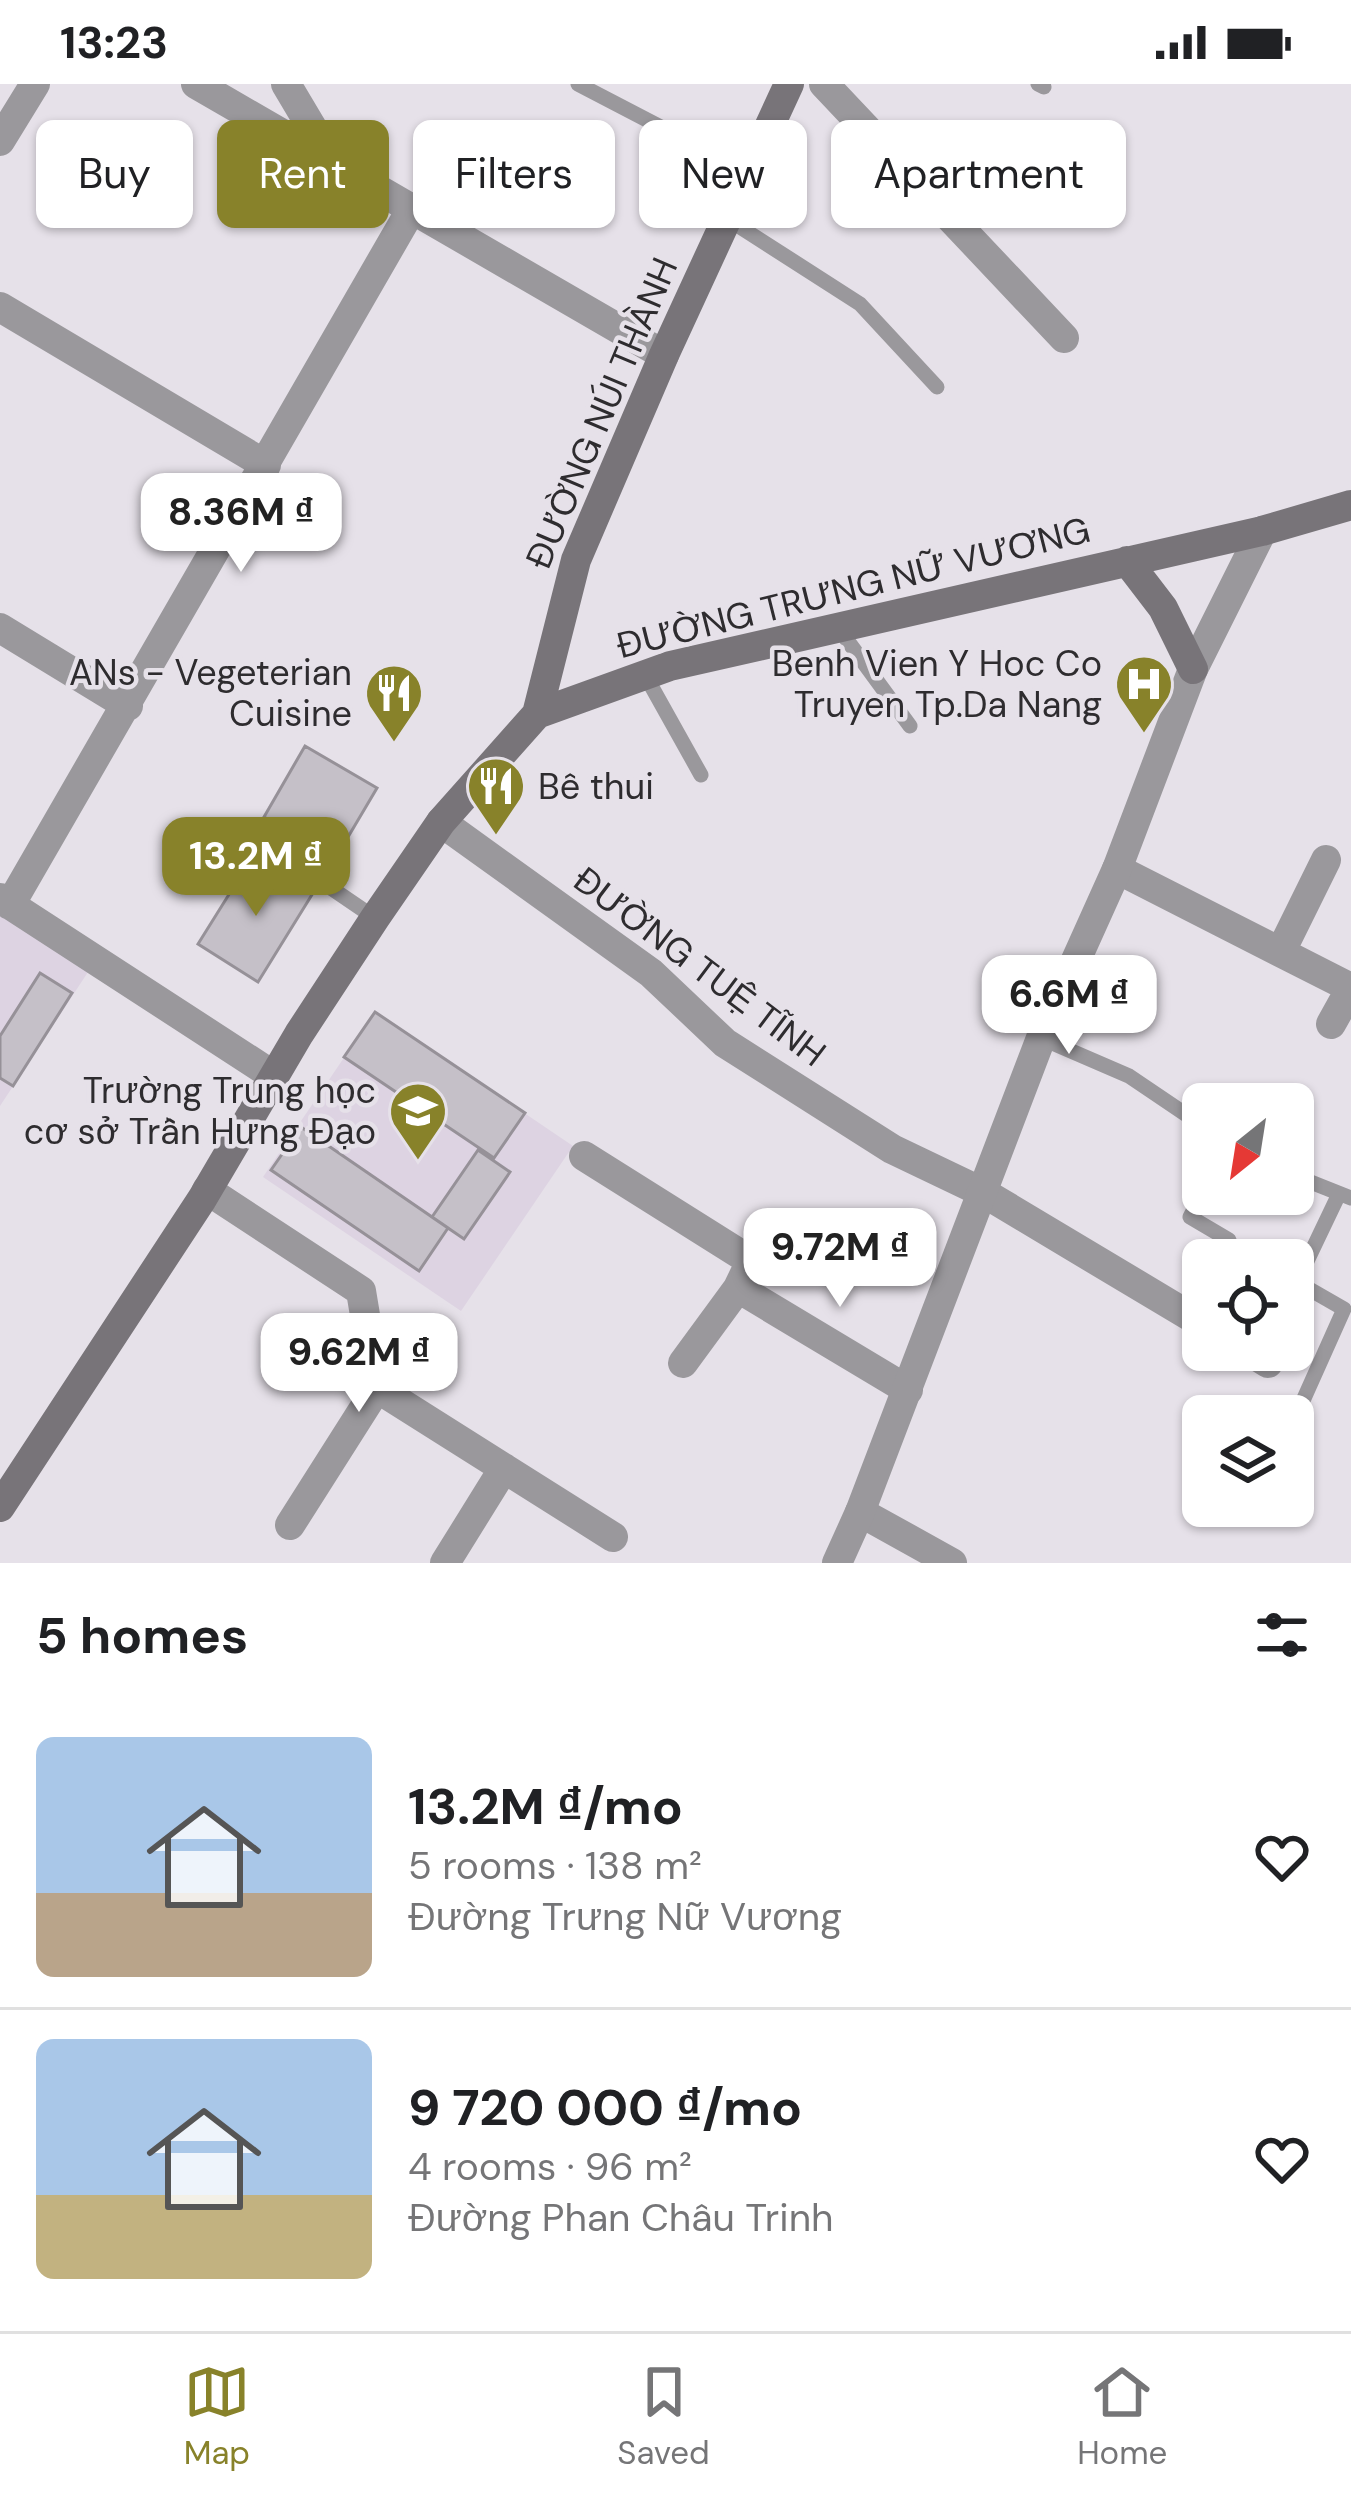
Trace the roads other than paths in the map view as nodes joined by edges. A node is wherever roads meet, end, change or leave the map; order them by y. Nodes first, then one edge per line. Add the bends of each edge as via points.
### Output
1 (34, 84) edge
2 (196, 84) edge
3 (286, 84) edge
4 (578, 84) edge
5 (790, 84) edge
6 (824, 84) edge
7 (258, 120) edge
8 (307, 120) edge
9 (647, 120) edge
10 (772, 120) edge
11 (0, 141) edge
12 (389, 197) edge
13 (411, 210) junction
14 (722, 228) edge
15 (742, 228) edge
16 (0, 308) edge
17 (1064, 338) dead end
18 (664, 356) junction
19 (937, 387) dead end
20 (266, 465) junction
21 (1351, 505) edge
22 (1262, 531) junction
23 (1127, 561) junction
24 (0, 628) edge
25 (838, 629) junction
26 (1193, 669) junction
27 (643, 673) junction
28 (128, 706) junction
29 (538, 714) junction
30 (910, 726) dead end
31 (701, 776) dead end
32 (441, 822) junction
33 (262, 841) dead end
34 (1326, 860) dead end
35 (1117, 869) junction
36 (5, 901) edge
37 (375, 918) junction
38 (1280, 951) junction
39 (1351, 988) edge
40 (1331, 1024) dead end
41 (1041, 1038) junction
42 (274, 1076) junction
43 (1182, 1112) edge
44 (584, 1156) dead end
45 (1314, 1183) edge
46 (206, 1190) junction
47 (984, 1192) junction
48 (1345, 1196) edge
49 (1191, 1215) edge
50 (1227, 1239) edge
51 (738, 1288) junction
52 (1182, 1311) edge
53 (683, 1363) dead end
54 (377, 1388) junction
55 (908, 1390) junction
56 (1306, 1395) edge
57 (504, 1468) junction
58 (4, 1493) edge
59 (860, 1512) junction
60 (290, 1526) dead end
61 (614, 1537) dead end
62 (445, 1563) edge
63 (837, 1563) edge
64 (952, 1563) edge

1 - 11 street
2 - 7 street
3 - 8 street
4 - 9 lane
5 - 10 main road, ĐƯỜNG NÚI THÀNH
6 - 17 street
12 - 13 street
13 - 18 street
13 - 20 street
14 - 18 main road, ĐƯỜNG NÚI THÀNH
15 - 19 lane via 860,304
16 - 20 street
18 - 29 main road, ĐƯỜNG NÚI THÀNH via 577,560
20 - 28 street
21 - 22 main road, ĐƯỜNG TRƯNG NỮ VƯƠNG
22 - 23 main road, ĐƯỜNG TRƯNG NỮ VƯƠNG
22 - 26 street
23 - 25 main road, ĐƯỜNG TRƯNG NỮ VƯƠNG
23 - 26 main road via 1163,608
24 - 28 street
25 - 27 main road, ĐƯỜNG TRƯNG NỮ VƯƠNG
25 - 30 lane
26 - 35 street
27 - 29 main road, ĐƯỜNG TRƯNG NỮ VƯƠNG
27 - 31 lane
28 - 36 street
29 - 32 main road, ĐƯỜNG TRƯNG NỮ VƯƠNG
32 - 37 main road, ĐƯỜNG TRƯNG NỮ VƯƠNG
32 - 47 street, ĐƯỜNG TUỆ TĨNH via 650,973 725,1043 892,1149
33 - 37 lane
34 - 38 street
35 - 38 street
35 - 41 street
36 - 42 street
37 - 42 main road, ĐƯỜNG TRƯNG NỮ VƯƠNG
38 - 39 street
39 - 40 street
41 - 43 lane via 1129,1076
41 - 47 street
42 - 46 main road, ĐƯỜNG TRƯNG NỮ VƯƠNG
44 - 51 street via 751,1261
45 - 48 lane
46 - 54 street via 362,1291
46 - 58 main road, ĐƯỜNG TRƯNG NỮ VƯƠNG
47 - 52 street, ĐƯỜNG TUỆ TĨNH
47 - 55 street
48 - 56 lane via 1297,1282 1343,1309
49 - 50 lane
51 - 53 street
51 - 55 street
54 - 57 street
54 - 60 street
55 - 59 street
57 - 61 street
57 - 62 street
59 - 63 street
59 - 64 street

